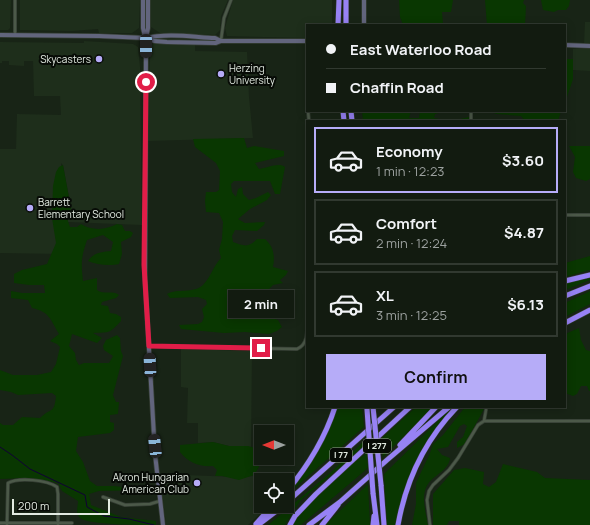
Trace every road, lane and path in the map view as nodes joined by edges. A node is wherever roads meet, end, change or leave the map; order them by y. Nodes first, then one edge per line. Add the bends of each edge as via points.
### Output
1 (15, 0) edge
2 (143, 0) edge
3 (148, 0) edge
4 (231, 0) edge
5 (339, 0) edge
6 (346, 0) edge
7 (364, 0) edge
8 (338, 24) edge
9 (346, 24) edge
10 (364, 24) edge
11 (0, 35) edge
12 (15, 36) junction
13 (146, 38) junction
14 (220, 41) junction
15 (306, 41) edge
16 (566, 45) edge
17 (590, 46) edge
18 (566, 215) edge
19 (590, 215) edge
20 (590, 275) edge
21 (566, 281) edge
22 (590, 286) edge
23 (566, 296) edge
24 (590, 310) edge
25 (566, 323) edge
26 (306, 344) edge
27 (149, 346) junction
28 (335, 408) edge
29 (367, 408) edge
30 (373, 408) edge
31 (393, 408) edge
32 (409, 408) edge
33 (435, 408) edge
34 (448, 408) edge
35 (456, 408) edge
36 (486, 410) dead end
37 (484, 421) junction
38 (590, 421) edge
39 (387, 460) junction
40 (294, 482) edge
41 (373, 493) junction
42 (294, 496) edge
43 (104, 497) dead end
44 (160, 501) junction
45 (340, 502) junction
46 (266, 513) edge
47 (274, 513) edge
48 (0, 523) edge
49 (72, 523) dead end
50 (7, 524) edge
51 (58, 524) edge
52 (290, 524) edge
53 (163, 525) edge
54 (255, 525) edge
55 (258, 525) edge
56 (309, 525) edge
57 (322, 525) edge
58 (374, 525) edge
59 (377, 525) edge
60 (384, 525) edge
61 (398, 525) edge
62 (430, 525) edge

1 - 12 street
2 - 13 main road via 143,28
3 - 13 main road
4 - 14 street via 224,18
5 - 8 highway
6 - 9 highway
7 - 10 main road
11 - 12 main road
12 - 13 main road
13 - 14 main road via 169,42
13 - 27 main road via 144,257
14 - 15 main road
16 - 17 main road
18 - 19 street
20 - 21 highway
22 - 23 highway
24 - 25 highway
26 - 27 street via 290,349
27 - 44 main road
28 - 40 highway via 317,448
29 - 41 highway, bridge
30 - 60 highway, I 277, bridge
31 - 42 highway, I 77
32 - 52 highway via 316,494
33 - 39 highway
34 - 39 highway
35 - 61 highway via 434,435 415,467 404,497
36 - 37 street
37 - 38 street
37 - 62 street via 478,425 449,470 428,492
39 - 45 highway
41 - 58 highway
41 - 59 highway
43 - 44 street via 125,504 150,504
44 - 53 main road
45 - 56 highway
45 - 57 highway
46 - 54 highway
47 - 55 highway
48 - 50 street
49 - 51 street
50 - 51 street
50 - 51 street via 8,483 13,481 44,482 56,486

